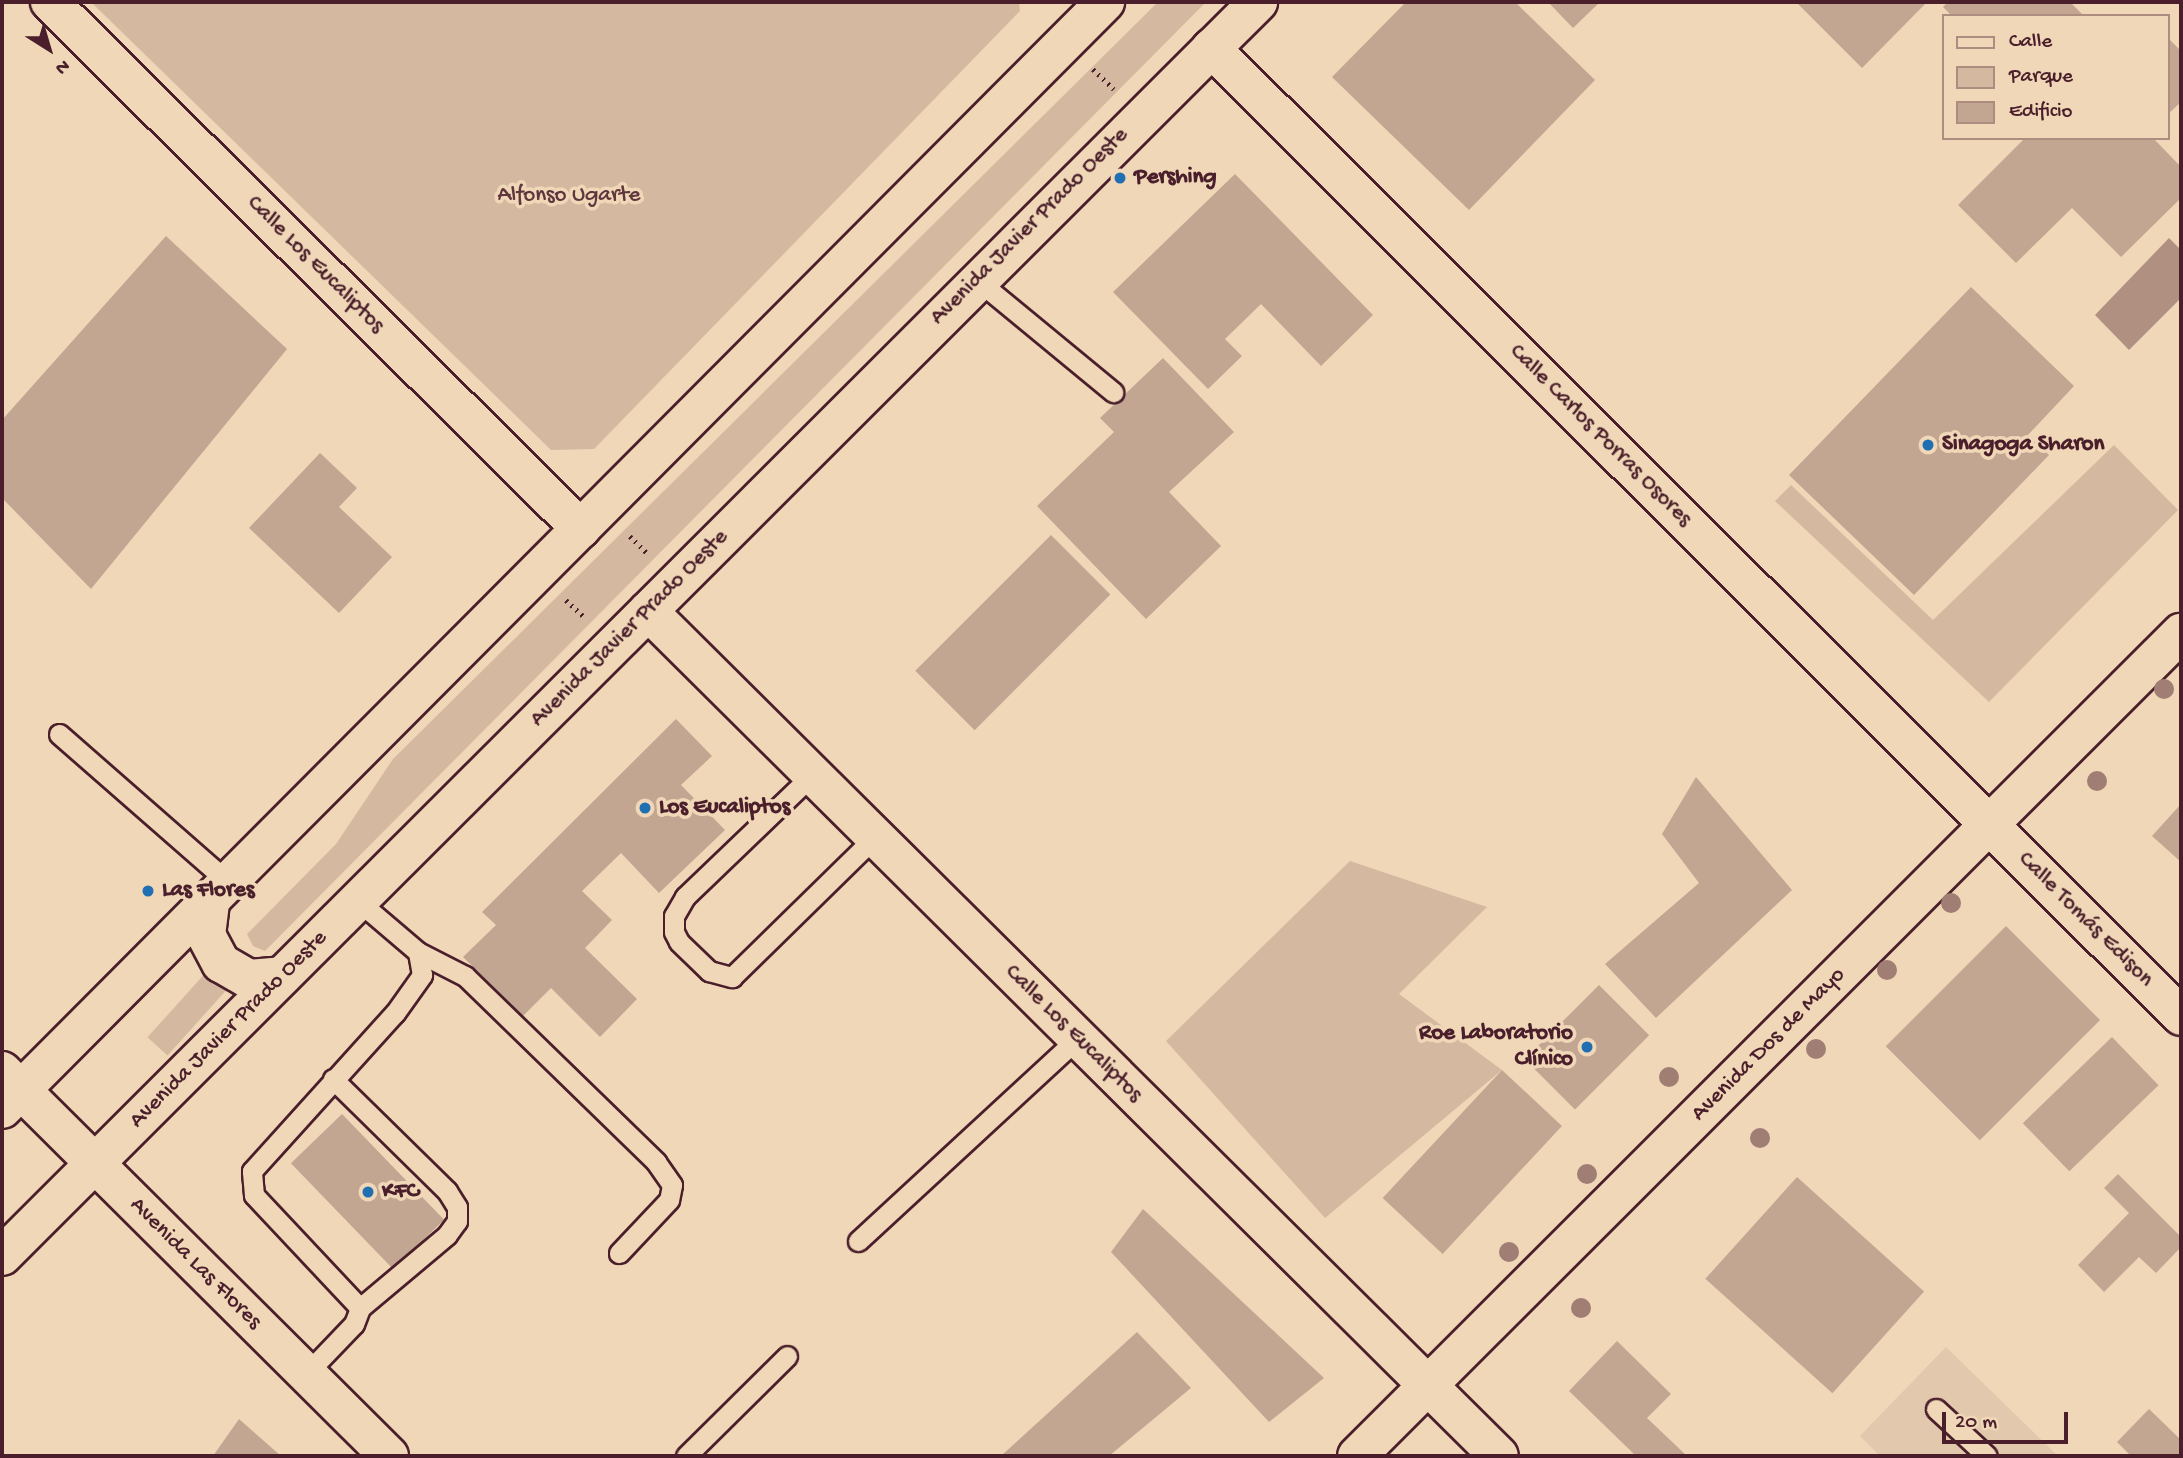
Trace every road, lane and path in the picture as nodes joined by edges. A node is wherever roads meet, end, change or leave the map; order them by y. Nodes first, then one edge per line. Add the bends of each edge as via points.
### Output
1 (50, 2) edge
2 (1105, 2) edge
3 (1258, 2) edge
4 (1065, 42) junction
5 (1211, 48) junction
6 (1143, 116) junction
7 (976, 279) junction
8 (1113, 392) dead end
9 (591, 518) junction
10 (537, 572) junction
11 (677, 582) junction
12 (648, 611) junction
13 (2181, 633) edge
14 (613, 646) junction
15 (60, 734) dead end
16 (813, 775) junction
17 (1989, 824) junction
18 (875, 837) junction
19 (219, 893) junction
20 (358, 901) junction
21 (418, 952) junction
22 (282, 976) junction
23 (2181, 1016) edge
24 (1078, 1038) junction
25 (333, 1079) junction
26 (8, 1090) edge
27 (95, 1164) junction
28 (858, 1241) dead end
29 (619, 1253) dead end
30 (2, 1256) edge
31 (360, 1308) junction
32 (787, 1356) dead end
33 (306, 1374) junction
34 (1427, 1385) junction
35 (1936, 1409) dead end
36 (388, 1456) edge
37 (686, 1456) edge
38 (1357, 1456) edge
39 (1499, 1456) edge
40 (1987, 1456) edge

1 - 9 street, Calle Los Eucaliptos
2 - 4 street
3 - 5 street, Avenida Javier Prado Oeste
4 - 6 path
4 - 9 street
5 - 6 street, Avenida Javier Prado Oeste
5 - 17 street, Calle Carlos Porras Osores
6 - 7 street, Avenida Javier Prado Oeste
7 - 8 lane
7 - 11 street, Avenida Javier Prado Oeste
9 - 10 street
9 - 11 path
10 - 14 path
10 - 19 street
11 - 12 street, Avenida Javier Prado Oeste
12 - 14 street, Avenida Javier Prado Oeste
12 - 16 street, Calle Los Eucaliptos
13 - 17 street, Avenida Dos de Mayo
14 - 20 street, Avenida Javier Prado Oeste
15 - 19 lane
16 - 18 street, Calle Los Eucaliptos
16 - 18 lane via 685,897 674,916 679,942 709,971 732,976
17 - 23 street, Calle Tomás Edison
17 - 34 street, Avenida Dos de Mayo
18 - 24 street, Calle Los Eucaliptos
19 - 22 street via 206,935 221,963 249,979
19 - 26 street
20 - 21 lane
20 - 22 street, Avenida Javier Prado Oeste
21 - 25 lane via 422,975 395,1013
21 - 29 lane via 465,976 656,1162 672,1185 669,1200
22 - 27 street, Avenida Javier Prado Oeste
24 - 28 lane
24 - 34 street, Calle Los Eucaliptos
25 - 31 lane via 256,1161 251,1184 254,1195
25 - 31 lane via 447,1191 457,1208 457,1221 447,1235
26 - 27 street, Avenida Las Flores
27 - 30 street, Avenida Javier Prado Oeste
27 - 33 street, Avenida Las Flores
31 - 33 lane via 354,1324
32 - 37 lane
33 - 36 street, Avenida Las Flores
34 - 38 street, Avenida Dos de Mayo
34 - 39 street, Calle Los Eucaliptos
35 - 40 lane

